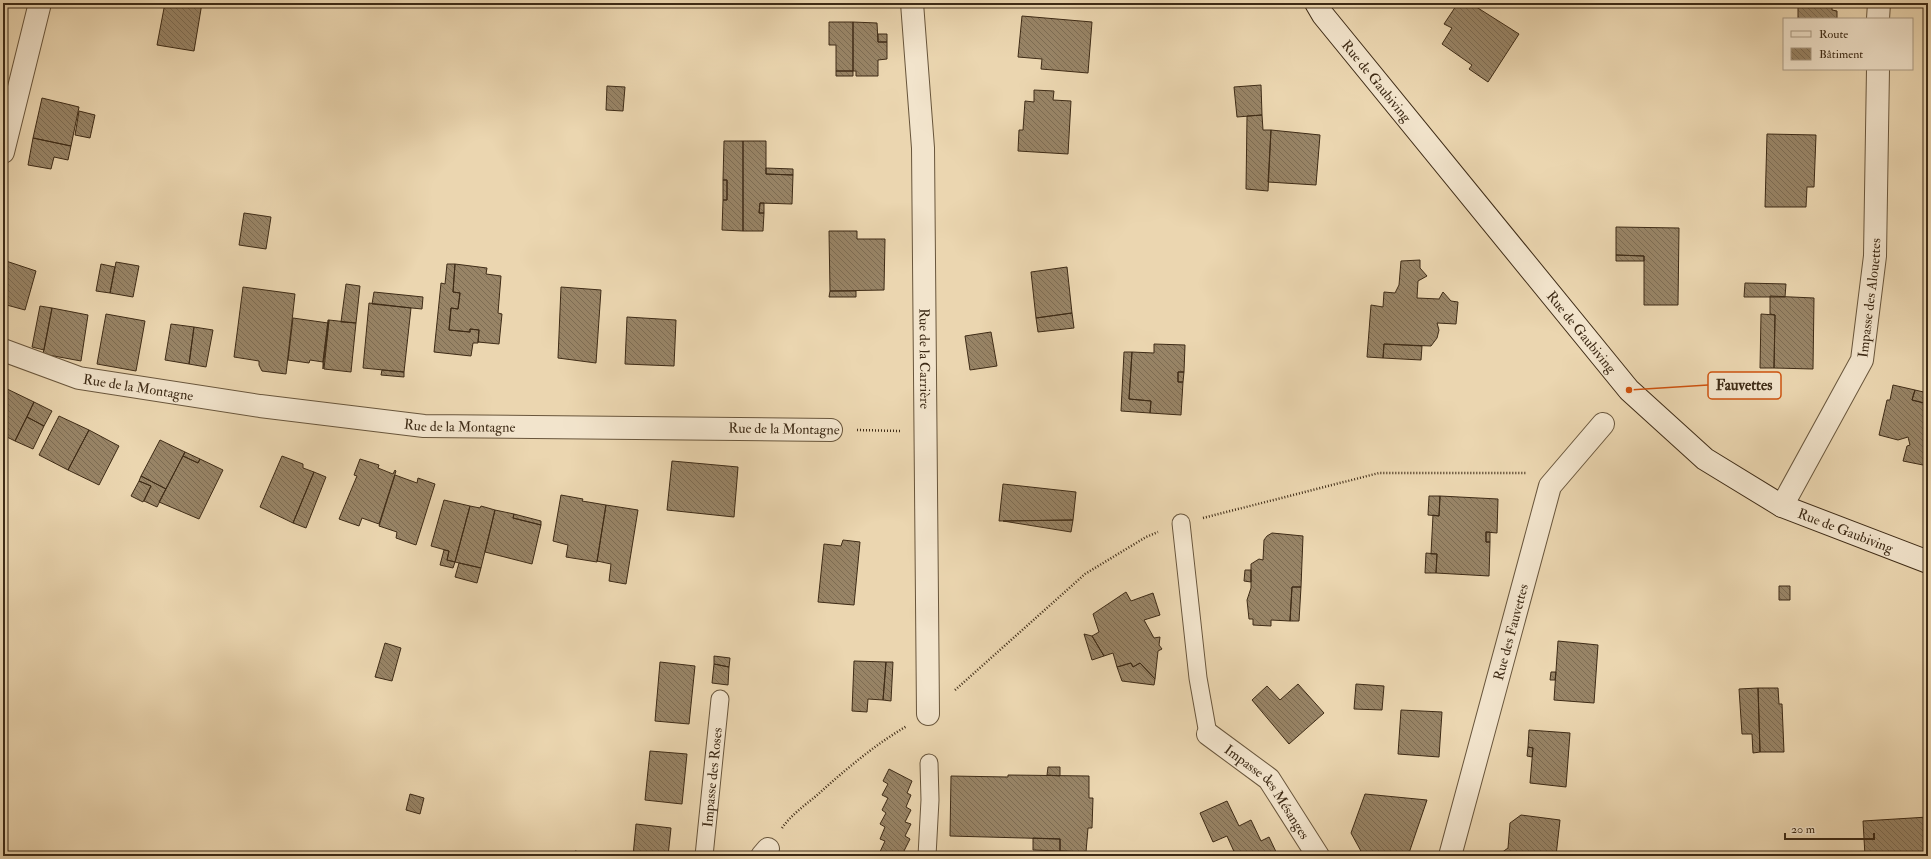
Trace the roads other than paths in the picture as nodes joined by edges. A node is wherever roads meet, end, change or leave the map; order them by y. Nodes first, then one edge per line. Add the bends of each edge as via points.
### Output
1 (40, 3) edge
2 (912, 3) edge
3 (1316, 3) edge
4 (1879, 3) edge
5 (1878, 18) edge
6 (1878, 70) edge
7 (3, 152) edge
8 (3, 350) edge
9 (1603, 424) dead end
10 (831, 430) road end
11 (1782, 506) junction
12 (1181, 523) road end
13 (1928, 562) edge
14 (720, 700) dead end
15 (928, 714) road end
16 (1208, 734) joint
17 (929, 763) dead end
18 (704, 856) edge
19 (927, 856) edge
20 (1318, 856) edge
21 (1450, 856) edge

1 - 7 street
2 - 15 street, Rue de la Carrière via 923,148
3 - 11 street, Rue de Gaubiving via 1323,15 1629,390 1705,460
4 - 5 street
6 - 11 street, Impasse des Alouettes via 1875,256 1862,360
8 - 10 street, Rue de la Montagne via 80,378 260,406 424,426
9 - 21 street, Rue des Fauvettes via 1550,486
11 - 13 street, Rue de Gaubiving
12 - 16 lane via 1198,678
14 - 18 lane, Impasse des Roses
16 - 20 street, Impasse des Mésanges via 1269,779
17 - 19 lane

